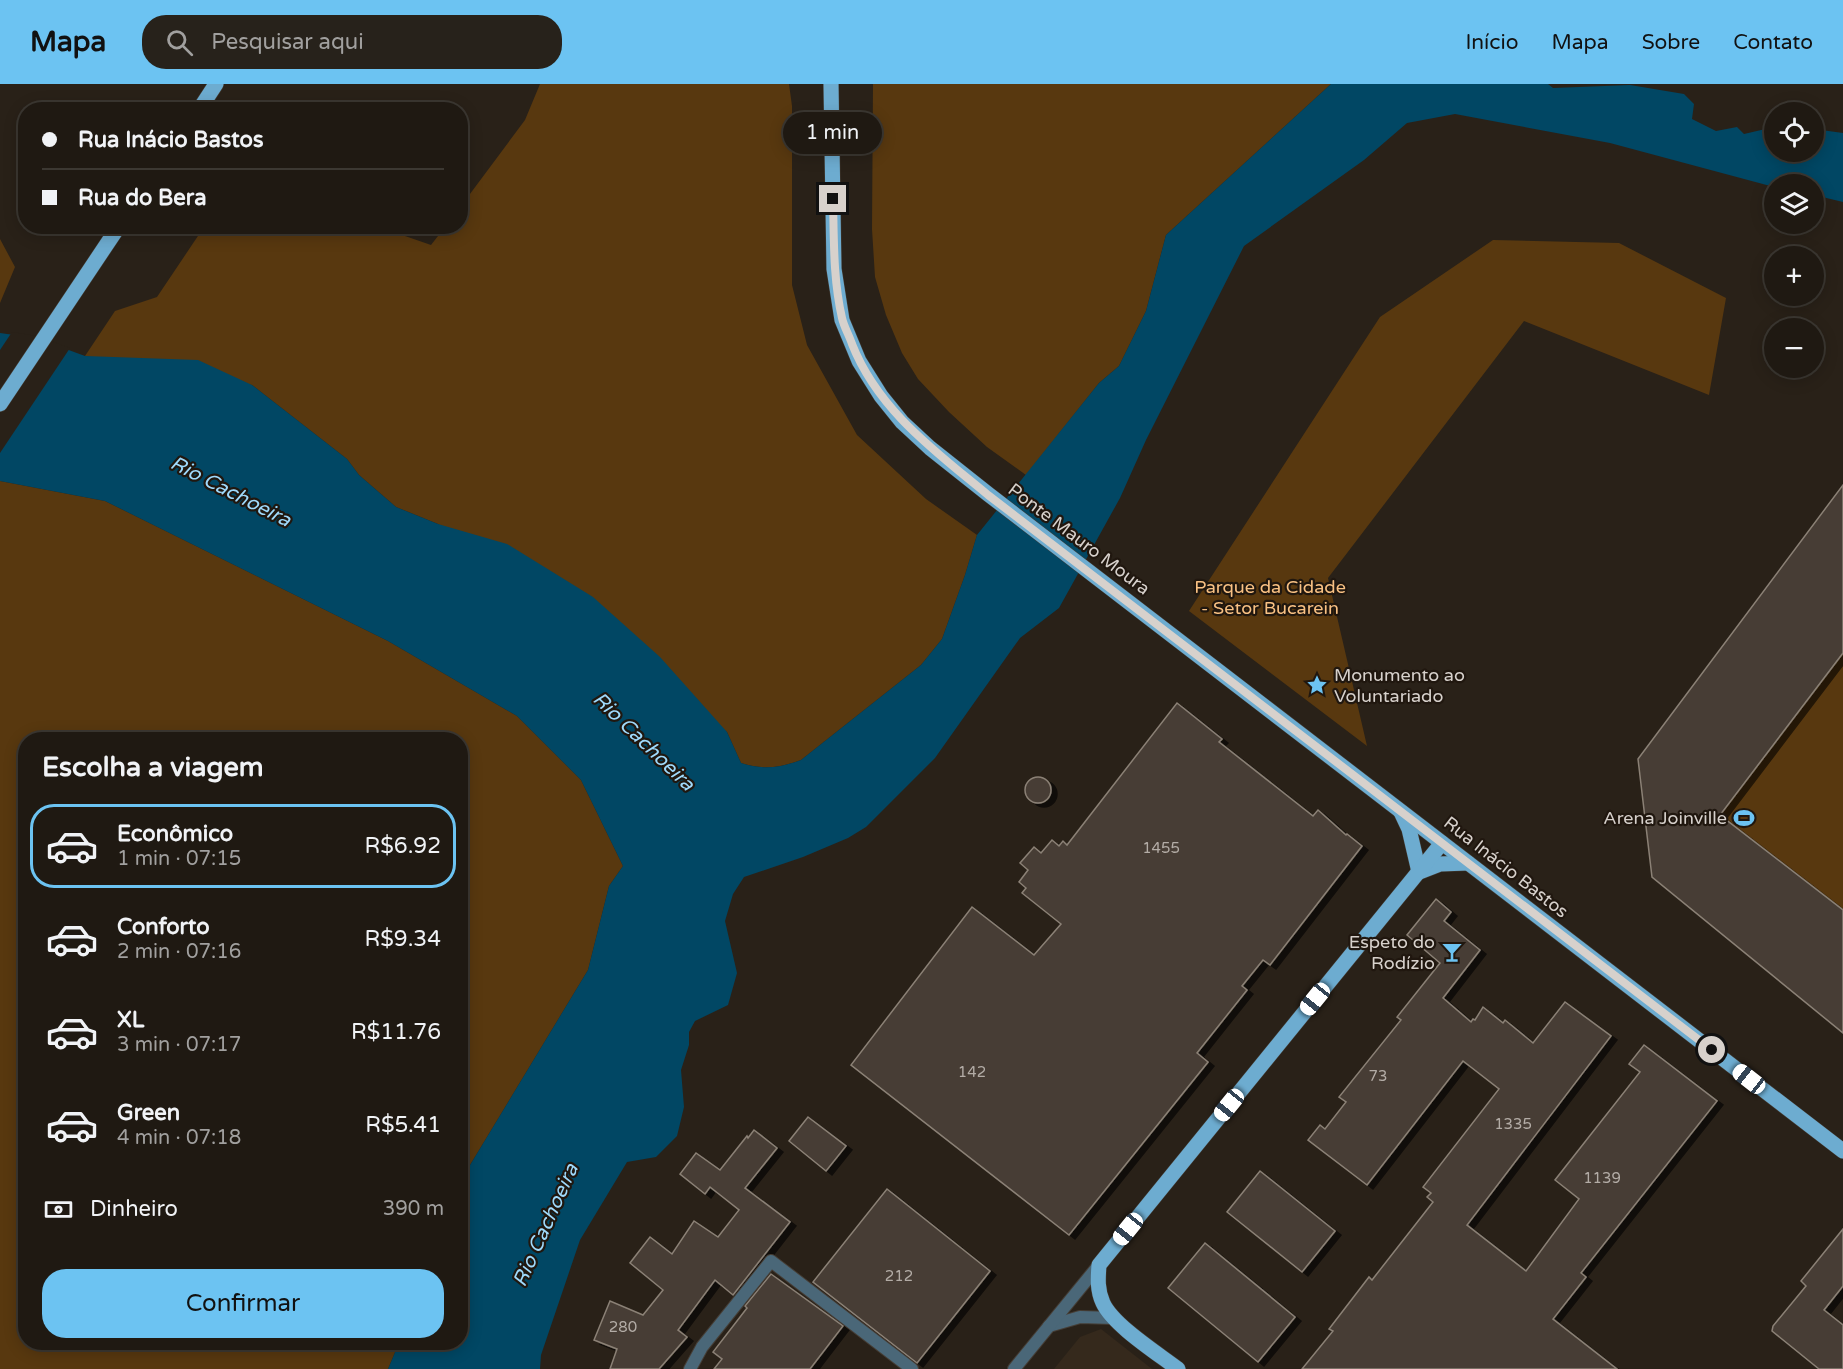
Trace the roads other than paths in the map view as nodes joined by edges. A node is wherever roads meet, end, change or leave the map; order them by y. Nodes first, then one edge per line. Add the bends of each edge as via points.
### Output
1 (216, 84) edge
2 (831, 84) edge
3 (204, 102) edge
4 (114, 234) edge
5 (0, 404) edge
6 (1145, 615) joint
7 (1400, 811) junction
8 (1442, 843) junction
9 (1468, 863) junction
10 (1419, 872) junction
11 (1843, 1151) edge
12 (1099, 1265) junction
13 (1113, 1318) junction
14 (1049, 1326) junction
15 (690, 1369) edge
16 (912, 1369) edge
17 (1014, 1369) edge
18 (1178, 1369) edge

1 - 3 main road
2 - 6 main road, Ponte Mauro Moura via 834,269 842,320 859,361 895,413 930,448
4 - 5 main road
6 - 7 main road, Rua Inácio Bastos
7 - 8 main road, Rua Inácio Bastos
7 - 10 main road via 1409,829
8 - 9 main road, Rua Inácio Bastos
8 - 10 main road
9 - 10 main road via 1440,864
9 - 11 main road, Rua Inácio Bastos
10 - 12 main road
12 - 13 main road via 1098,1286
12 - 14 street
13 - 14 street via 1080,1317
13 - 18 main road
14 - 17 street
15 - 16 street via 702,1347 771,1261

